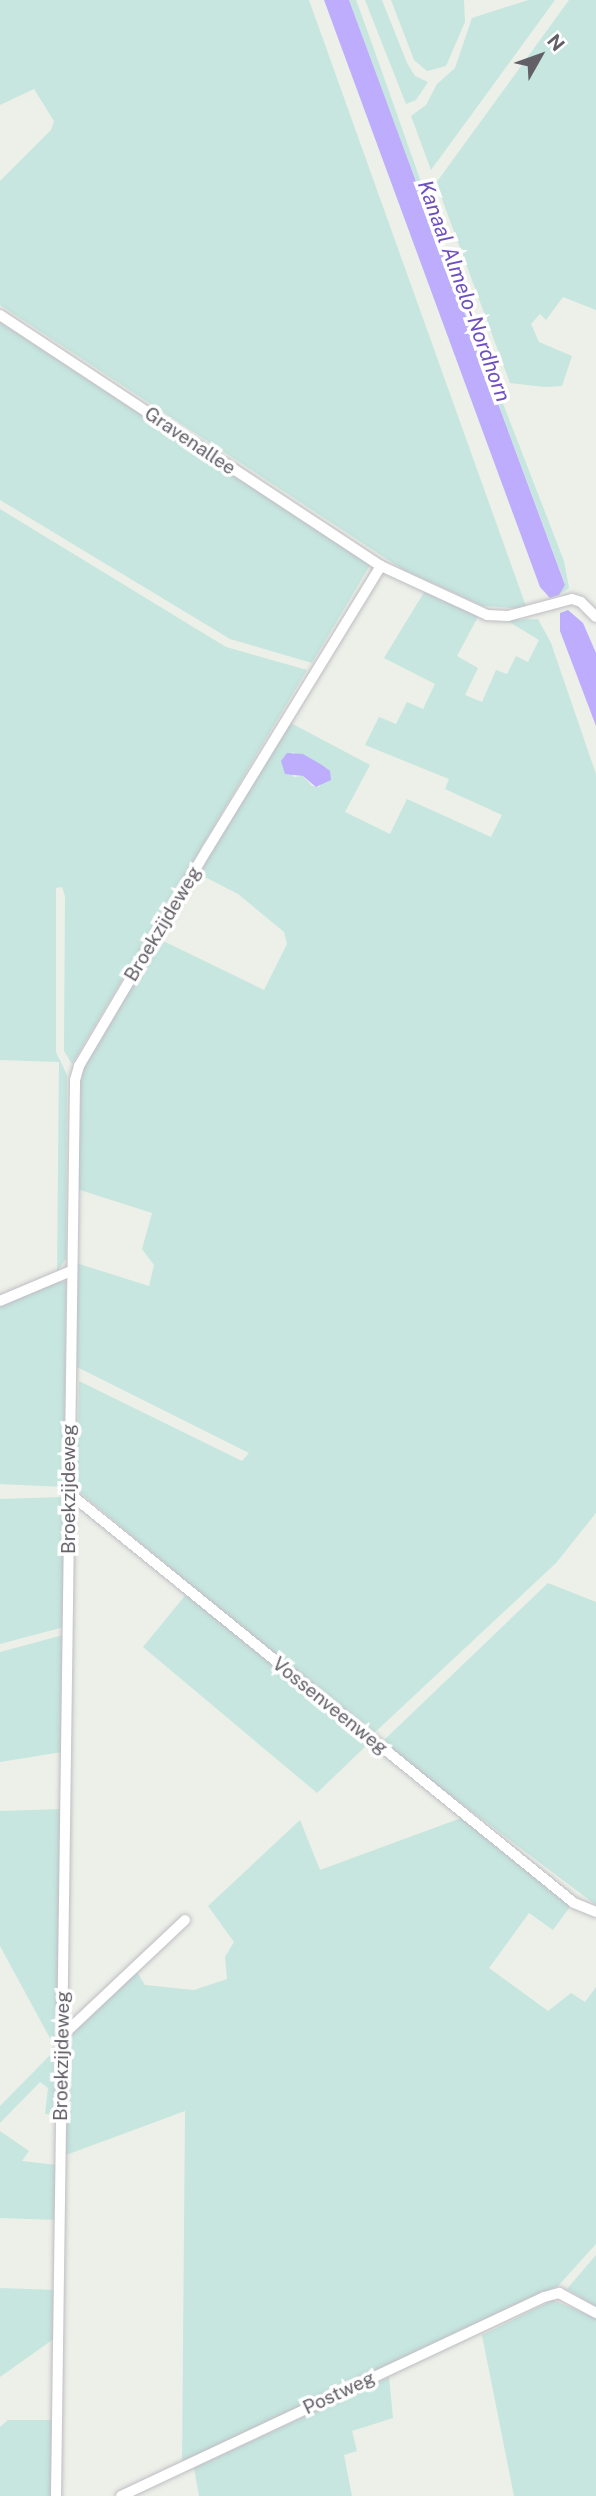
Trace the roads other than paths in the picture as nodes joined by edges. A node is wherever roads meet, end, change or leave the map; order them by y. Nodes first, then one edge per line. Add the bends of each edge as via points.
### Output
1 (0, 315) edge
2 (381, 566) junction
3 (596, 617) edge
4 (71, 1271) junction
5 (0, 1301) edge
6 (69, 1493) junction
7 (596, 1912) edge
8 (185, 1920) dead end
9 (62, 2036) junction
10 (596, 2313) edge
11 (56, 2496) edge
12 (121, 2496) edge

1 - 2 street, Gravenallee
2 - 3 street, Gravenallee via 487,615 508,616 572,599
2 - 4 street, Broekzijdeweg via 79,1066
4 - 5 street
4 - 6 street, Broekzijdeweg
6 - 7 street, Vossenveenweg via 564,1895
6 - 9 street, Broekzijdeweg
8 - 9 street
9 - 11 street, Broekzijdeweg
10 - 12 street, Postweg via 559,2294

